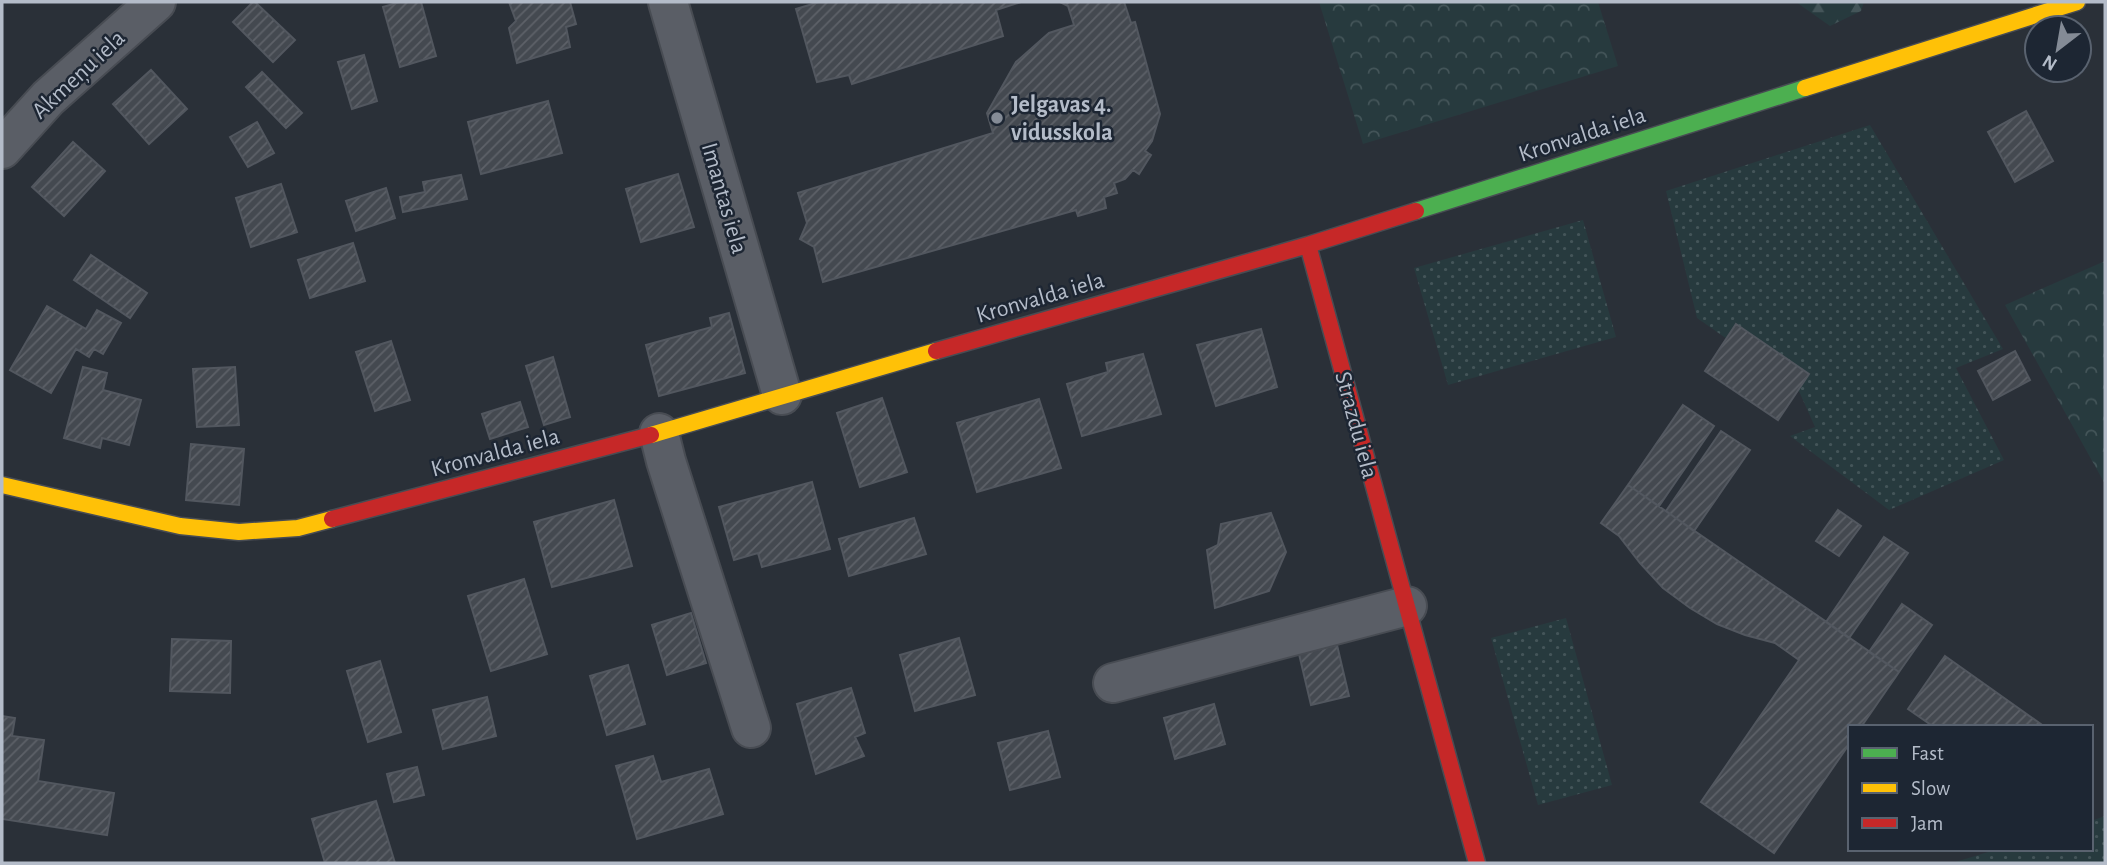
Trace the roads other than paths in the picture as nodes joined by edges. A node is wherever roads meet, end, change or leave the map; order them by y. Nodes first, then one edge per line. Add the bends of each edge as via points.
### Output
1 (156, 2) edge
2 (668, 2) edge
3 (2077, 2) edge
4 (2, 149) edge
5 (1308, 244) junction
6 (782, 395) junction
7 (659, 433) junction
8 (2, 485) edge
9 (1407, 606) junction
10 (1113, 684) dead end
11 (751, 728) dead end
12 (1477, 863) edge

1 - 4 street, Akmeņu iela via 48,97
2 - 6 street, Imantas iela
3 - 5 street, Kronvalda iela
5 - 6 street, Kronvalda iela
5 - 9 street, Strazdu iela
6 - 7 street, Kronvalda iela
7 - 8 street, Kronvalda iela via 298,527 239,532 180,526
7 - 11 street
9 - 10 street
9 - 12 street, Strazdu iela

